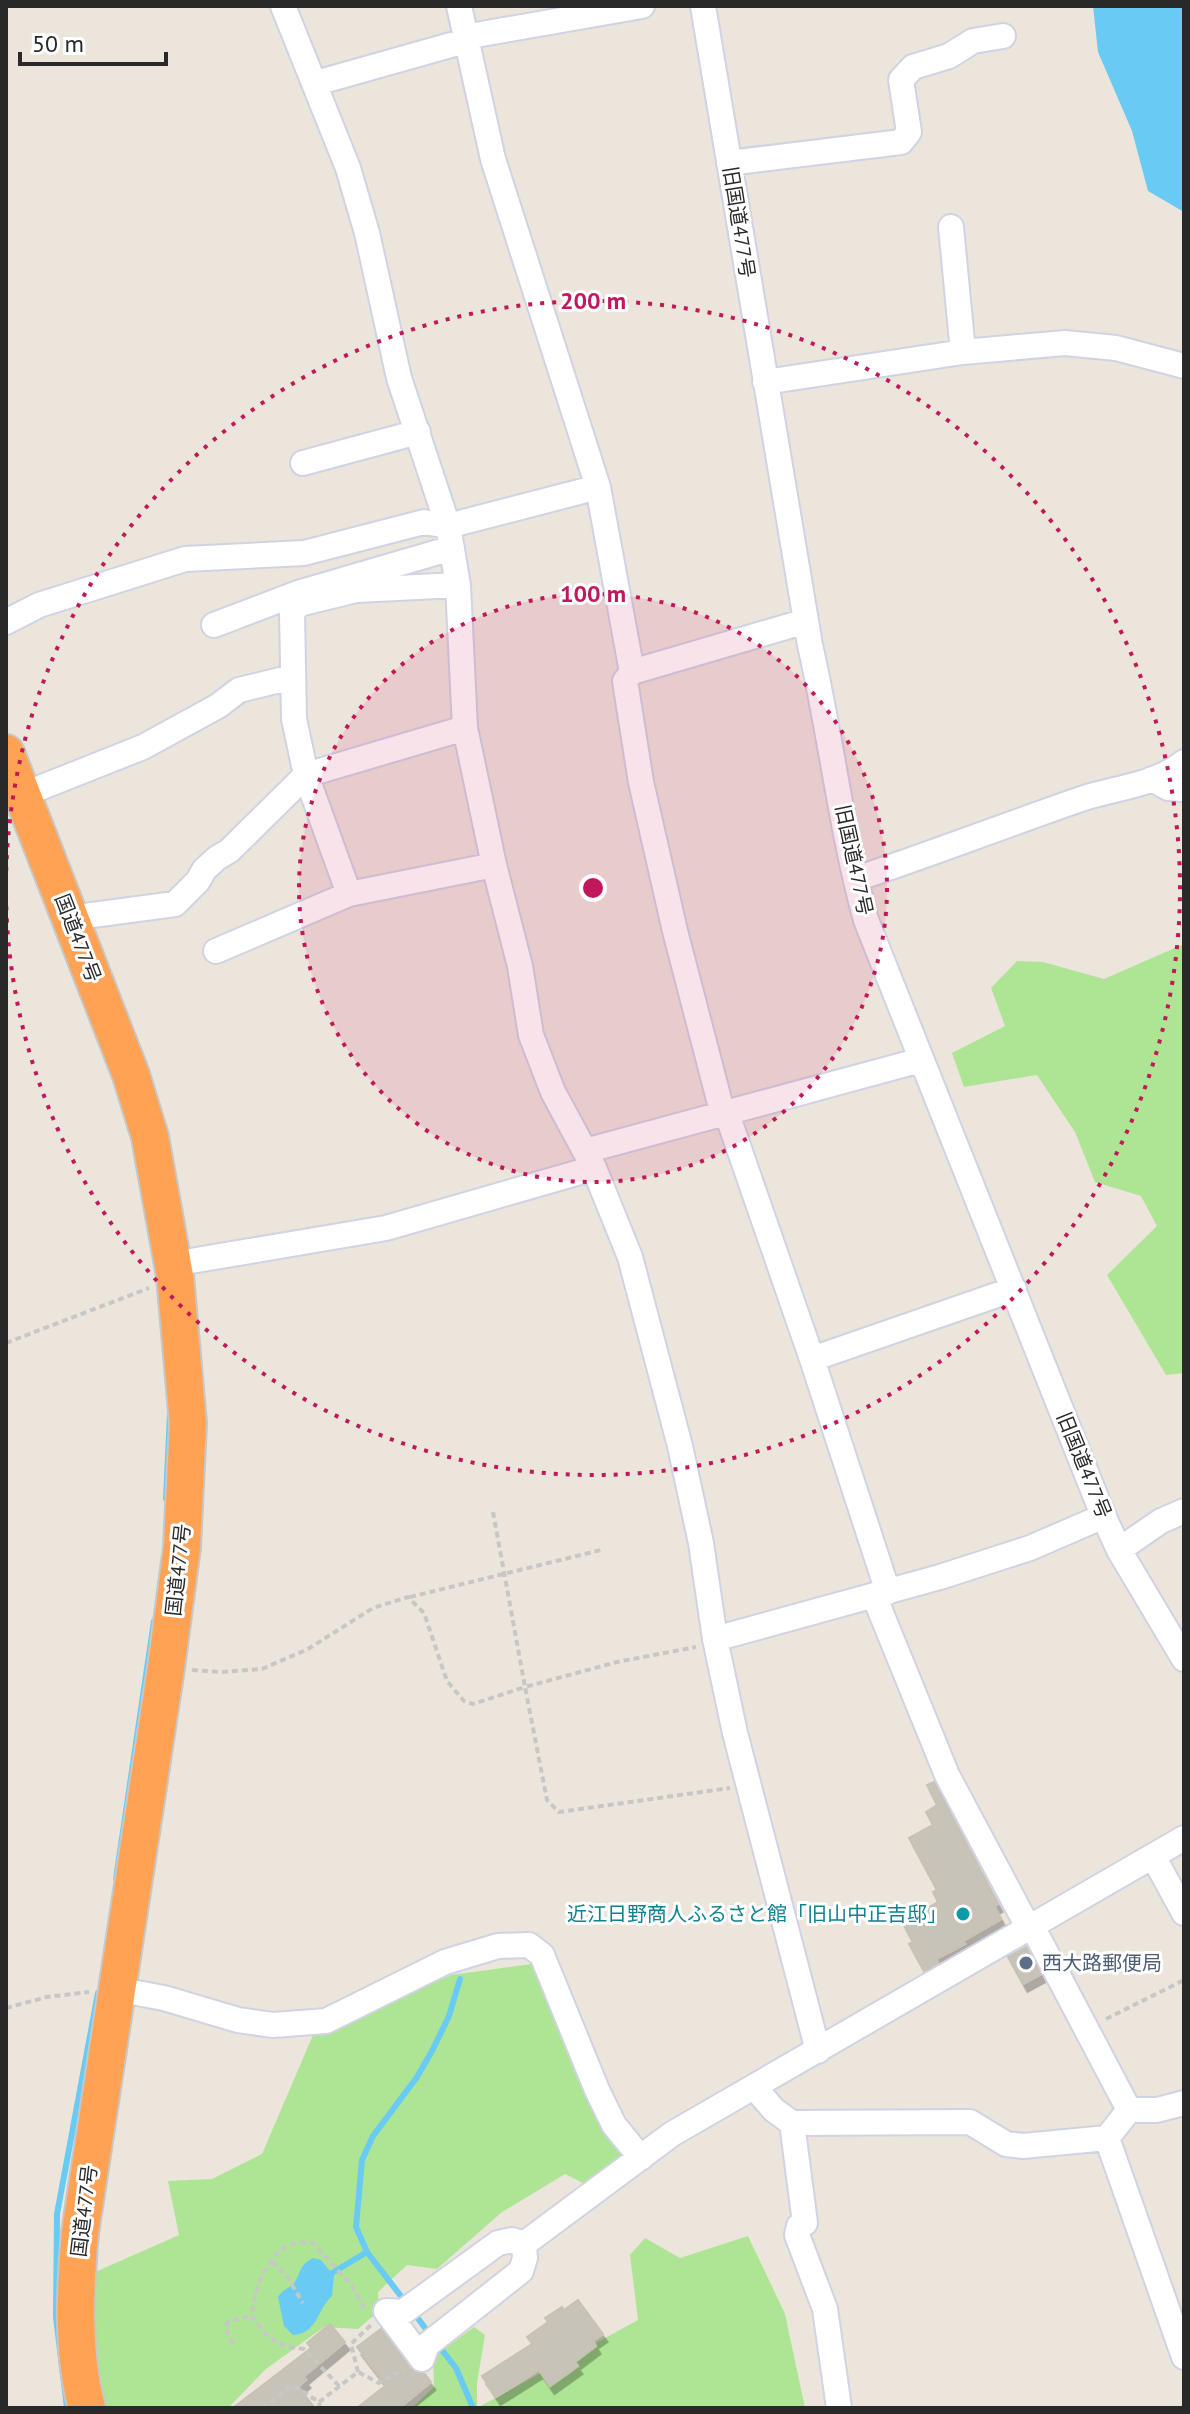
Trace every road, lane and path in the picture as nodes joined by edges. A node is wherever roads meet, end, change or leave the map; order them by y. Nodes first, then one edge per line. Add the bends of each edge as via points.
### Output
1 (283, 6) edge
2 (459, 6) edge
3 (642, 6) edge
4 (703, 6) edge
5 (1003, 36) dead end
6 (464, 39) junction
7 (316, 83) junction
8 (729, 163) junction
9 (951, 227) dead end
10 (963, 352) junction
11 (1184, 366) edge
12 (765, 382) junction
13 (418, 432) junction
14 (303, 463) dead end
15 (598, 487) junction
16 (450, 537) junction
17 (458, 585) junction
18 (806, 621) junction
19 (6, 622) edge
20 (214, 625) dead end
21 (632, 672) junction
22 (292, 677) junction
23 (465, 728) junction
24 (6, 753) edge
25 (1184, 762) edge
26 (306, 775) junction
27 (1152, 779) junction
28 (1184, 789) edge
29 (22, 795) junction
30 (494, 865) junction
31 (856, 879) junction
32 (349, 894) junction
33 (70, 918) junction
34 (216, 951) dead end
35 (921, 1060) junction
36 (725, 1114) junction
37 (590, 1159) junction
38 (174, 1270) junction
39 (1014, 1289) junction
40 (6, 1343) edge
41 (812, 1359) junction
42 (1184, 1511) edge
43 (493, 1512) dead end
44 (1104, 1516) junction
45 (601, 1550) dead end
46 (1119, 1550) junction
47 (505, 1575) junction
48 (885, 1592) junction
49 (408, 1597) junction
50 (716, 1641) junction
51 (1184, 1659) edge
52 (166, 1668) junction
53 (525, 1687) junction
54 (748, 1781) junction
55 (1184, 1838) edge
56 (1153, 1856) junction
57 (1184, 1913) edge
58 (1030, 1928) junction
59 (1184, 1980) edge
60 (115, 1989) junction
61 (6, 2008) edge
62 (1086, 2029) junction
63 (818, 2051) junction
64 (754, 2087) junction
65 (1184, 2103) edge
66 (1129, 2110) junction
67 (792, 2123) junction
68 (1107, 2138) junction
69 (641, 2158) junction
70 (524, 2244) junction
71 (272, 2262) junction
72 (303, 2303) dead end
73 (395, 2312) junction
74 (252, 2316) junction
75 (233, 2344) dead end
76 (430, 2346) junction
77 (1184, 2357) edge
78 (358, 2372) junction
79 (339, 2386) junction
80 (320, 2405) edge
81 (87, 2408) edge
82 (262, 2408) edge
83 (839, 2408) edge

1 - 7 street
2 - 6 street
3 - 6 street
4 - 8 street, 旧国道477号
5 - 8 street via 973,41 949,56 913,67 901,80 909,132 901,142
6 - 7 street
6 - 15 street via 493,159
7 - 13 street via 367,233 399,378
8 - 12 street, 旧国道477号
9 - 10 street
10 - 11 street via 1065,343 1116,348
10 - 12 street
12 - 18 street, 旧国道477号
13 - 14 street
13 - 16 street
15 - 16 street
15 - 21 street
16 - 17 street
16 - 19 street via 424,522 304,553 185,559 39,605
16 - 20 street
17 - 22 street via 356,590 299,604 292,613
17 - 23 street
18 - 21 street
18 - 31 street, 旧国道477号
21 - 36 street via 625,681 641,782
22 - 26 street
22 - 29 street via 239,690 143,747
23 - 26 street
23 - 30 street
24 - 29 highway, 国道477号
25 - 27 street
26 - 32 street
26 - 33 street via 175,904
27 - 28 street
27 - 31 street
29 - 33 highway, 国道477号
30 - 32 street
30 - 37 street via 531,1035 553,1092
31 - 35 street, 旧国道477号 via 866,920
32 - 34 street
33 - 38 highway, 国道477号 via 150,1137
35 - 36 street
35 - 39 street, 旧国道477号
36 - 37 street
36 - 41 street
37 - 38 street via 386,1228
37 - 50 street via 630,1257 680,1446
38 - 40 path
38 - 52 highway, 国道477号 via 188,1423 182,1547
39 - 41 street
39 - 44 street, 旧国道477号
41 - 48 street
42 - 46 street
43 - 47 path
44 - 46 street, 旧国道477号
44 - 48 street via 1030,1548
45 - 47 path
46 - 51 street, 旧国道477号
47 - 49 path
47 - 53 path
48 - 50 street
48 - 58 street via 875,1598 935,1749
49 - 52 path via 373,1608 308,1649 262,1669
49 - 53 path via 424,1613 447,1681 464,1701 473,1704
50 - 53 path
50 - 54 street
52 - 60 highway, 国道477号
53 - 54 path via 547,1800 559,1812
54 - 63 street
55 - 56 street
56 - 57 street
56 - 58 street
58 - 62 street
58 - 63 street
59 - 62 path
60 - 61 path
60 - 69 street via 238,2020 273,2025 326,2021 445,1962 498,1946 529,1945 542,1955 614,2125
60 - 81 highway, 国道477号 via 75,2279
62 - 66 street
63 - 64 street
64 - 67 street
64 - 69 street
65 - 66 street
66 - 68 street
67 - 68 street via 970,2122 1006,2144 1023,2146
67 - 83 street via 805,2223 797,2235 825,2309
68 - 77 street
69 - 70 street
70 - 73 street via 498,2243
70 - 76 street via 521,2271
71 - 72 path
71 - 73 path via 287,2246 313,2243 352,2286
71 - 74 path via 254,2295
73 - 76 street
73 - 78 path via 351,2344
74 - 75 path via 229,2321 225,2327
74 - 79 path via 283,2347 304,2349
76 - 78 path via 379,2383
78 - 79 path
79 - 80 path
80 - 82 path via 293,2385

